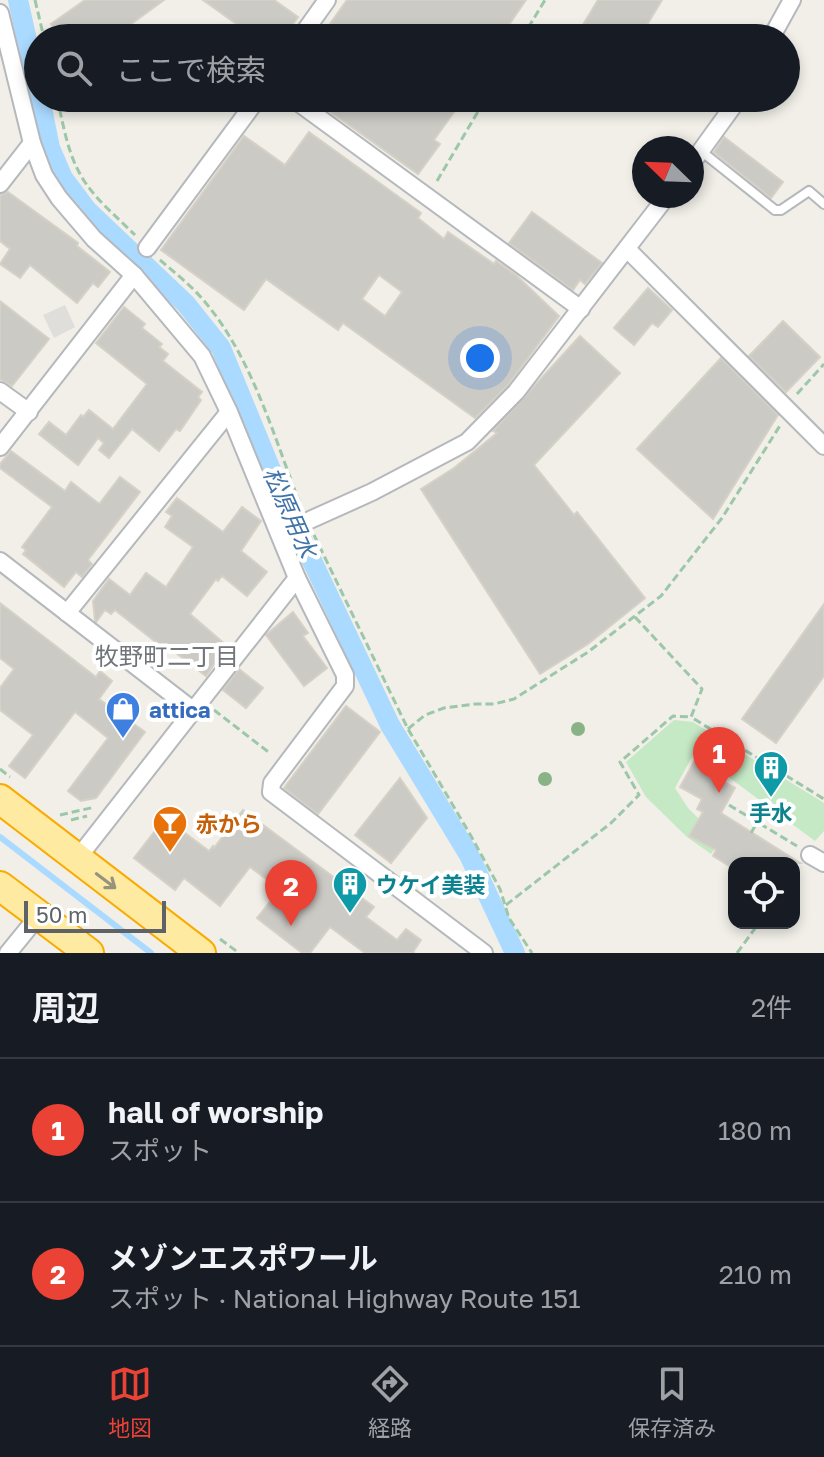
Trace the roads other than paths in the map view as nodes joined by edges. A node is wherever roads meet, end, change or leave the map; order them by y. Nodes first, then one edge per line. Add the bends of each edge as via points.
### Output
1 (327, 0) edge
2 (792, 0) edge
3 (0, 13) edge
4 (310, 24) edge
5 (779, 24) edge
6 (3, 45) edge
7 (248, 112) edge
8 (311, 112) edge
9 (729, 112) edge
10 (32, 143) junction
11 (704, 147) edge
12 (704, 162) edge
13 (0, 184) edge
14 (824, 204) edge
15 (658, 208) edge
16 (147, 248) road end
17 (627, 249) junction
18 (134, 275) junction
19 (581, 309) junction
20 (0, 391) edge
21 (29, 412) junction
22 (229, 412) junction
23 (824, 446) edge
24 (0, 447) edge
25 (294, 526) junction
26 (0, 561) edge
27 (297, 578) junction
28 (67, 613) junction
29 (198, 706) junction
30 (0, 799) edge
31 (77, 859) junction
32 (0, 886) edge
33 (39, 915) junction
34 (8, 953) edge
35 (89, 953) edge
36 (201, 953) edge
37 (484, 953) edge

1 - 4 street
2 - 5 street
3 - 6 street
6 - 10 street
7 - 16 street
8 - 19 street
9 - 11 street
10 - 13 street
10 - 18 street via 59,198
12 - 14 lane via 775,210 809,191
15 - 17 street
17 - 19 street
17 - 23 street
18 - 21 street
18 - 22 street via 202,356
19 - 25 street via 516,392 467,442
20 - 21 street
21 - 24 street
22 - 25 street
22 - 28 street
25 - 27 street
26 - 28 street
27 - 29 street
27 - 37 street via 346,680 272,783 271,792
28 - 29 street
29 - 31 street
30 - 31 highway
31 -> 36 highway
32 - 33 highway
33 - 34 street
33 - 35 highway

